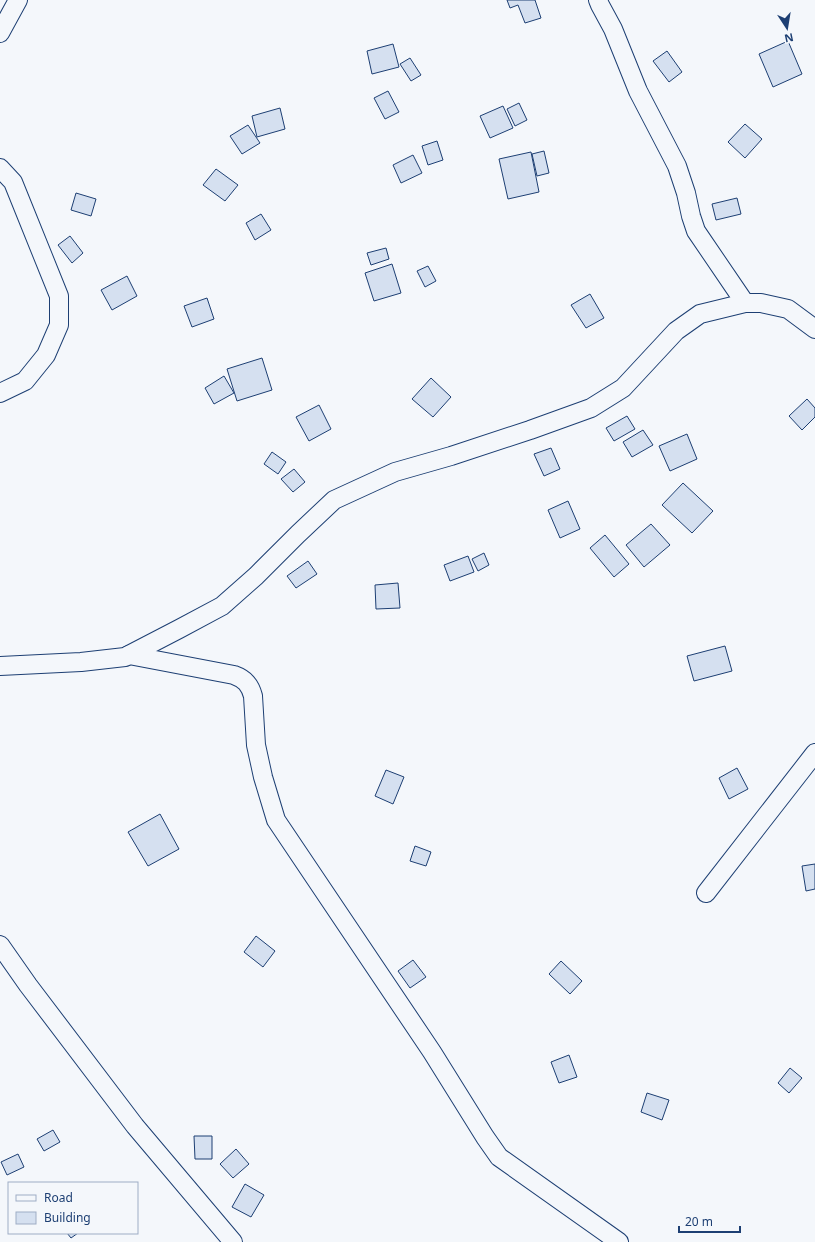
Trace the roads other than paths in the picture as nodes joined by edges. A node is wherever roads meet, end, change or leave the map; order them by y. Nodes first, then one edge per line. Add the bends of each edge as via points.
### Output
1 (18, 0) edge
2 (598, 0) edge
3 (0, 33) edge
4 (0, 168) edge
5 (746, 303) junction
6 (815, 330) edge
7 (0, 393) edge
8 (130, 655) junction
9 (0, 666) edge
10 (815, 753) edge
11 (706, 893) dead end
12 (0, 945) edge
13 (233, 1242) edge
14 (619, 1242) edge

1 - 3 street
2 - 5 street via 613,29 638,92 677,166 696,230
4 - 7 street via 13,182 59,296 59,325 46,355 25,381
5 - 6 street via 761,303 788,310
5 - 8 street via 700,314 676,331 623,388 591,408 451,456 395,472 334,500 222,606
8 - 9 street via 81,662
8 - 14 street via 234,674 247,682 253,696 256,745 276,820 432,1052 485,1137 499,1157
10 - 11 street
12 - 13 street via 135,1126

